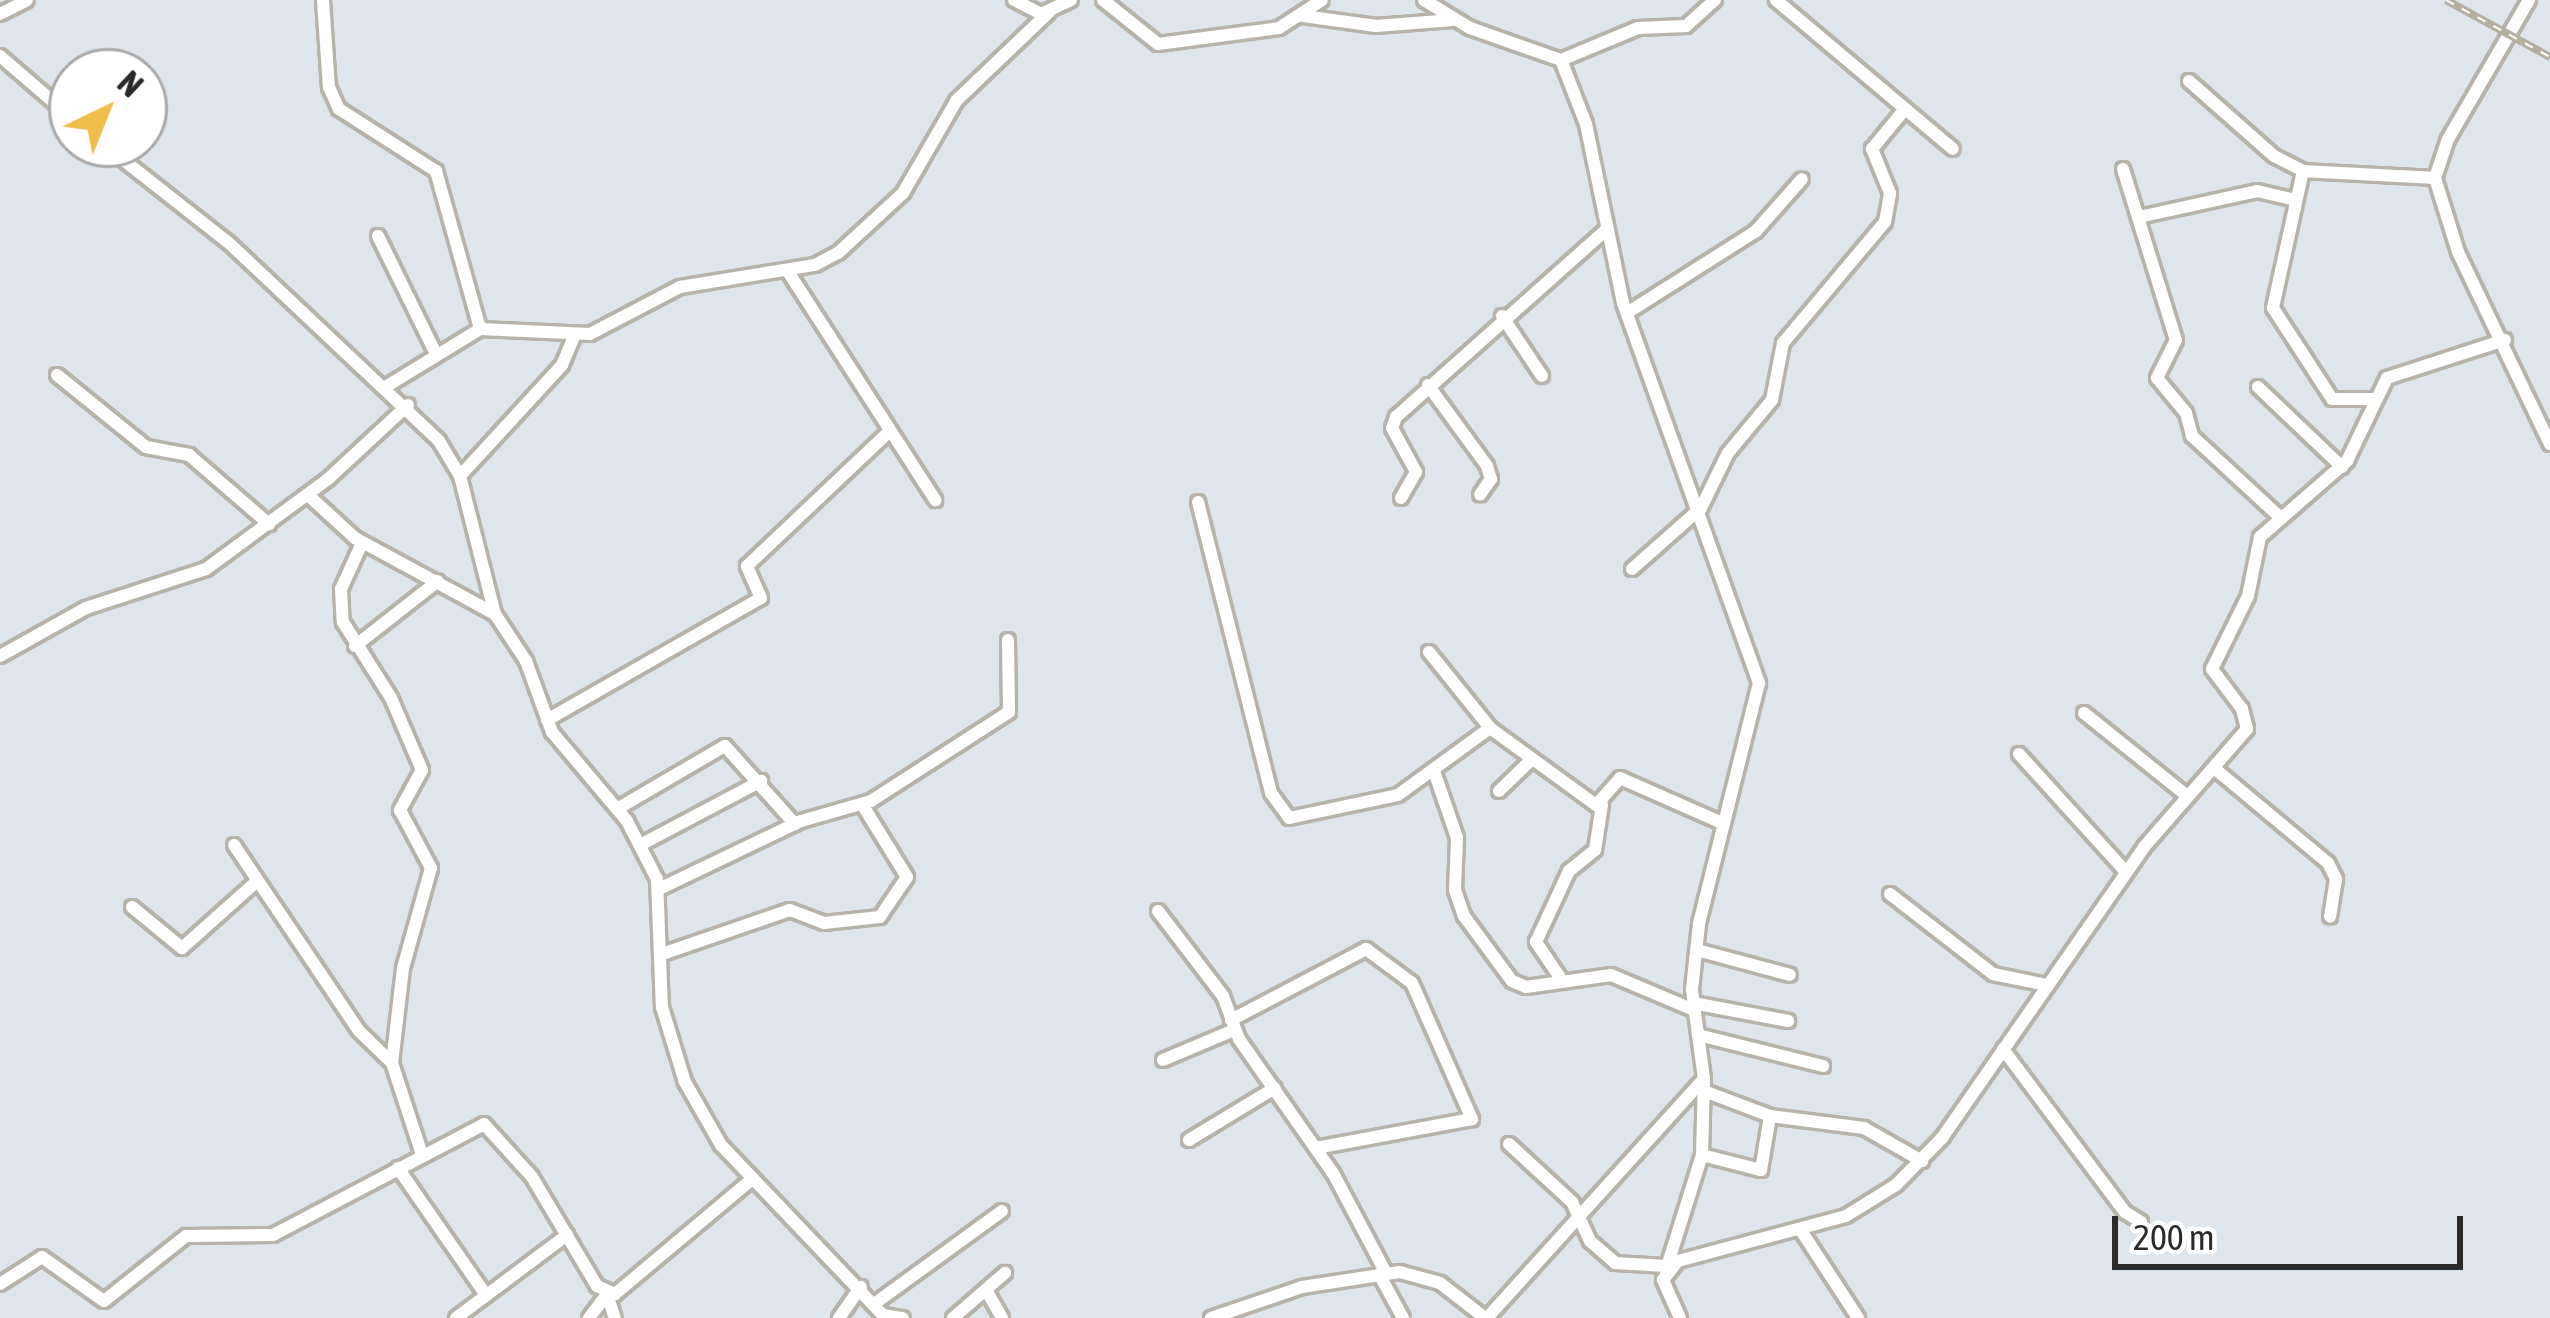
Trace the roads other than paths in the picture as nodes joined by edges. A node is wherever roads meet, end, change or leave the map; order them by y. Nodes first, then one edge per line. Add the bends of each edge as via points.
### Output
1 (27, 0) edge
2 (323, 0) edge
3 (1015, 0) edge
4 (1071, 0) edge
5 (1103, 0) edge
6 (1322, 0) edge
7 (1424, 0) edge
8 (1714, 0) edge
9 (1776, 0) edge
10 (2529, 0) edge
11 (1049, 12) junction
12 (0, 14) edge
13 (1303, 16) junction
14 (1454, 20) junction
15 (0, 56) edge
16 (1561, 60) junction
17 (2189, 81) dead end
18 (48, 97) edge
19 (1905, 109) junction
20 (1953, 149) dead end
21 (134, 168) edge
22 (2123, 169) dead end
23 (2303, 171) junction
24 (2435, 178) junction
25 (1802, 179) dead end
26 (2296, 200) junction
27 (2139, 217) junction
28 (1607, 229) junction
29 (378, 236) dead end
30 (787, 270) junction
31 (1627, 313) junction
32 (1502, 316) junction
33 (480, 329) junction
34 (574, 337) junction
35 (2505, 340) junction
36 (436, 354) junction
37 (58, 375) dead end
38 (1543, 376) dead end
39 (1428, 385) junction
40 (387, 386) junction
41 (2258, 387) dead end
42 (2372, 399) junction
43 (407, 405) junction
44 (890, 431) junction
45 (2550, 444) edge
46 (2342, 466) junction
47 (460, 476) junction
48 (308, 494) junction
49 (1480, 495) dead end
50 (1401, 498) dead end
51 (935, 500) dead end
52 (1198, 502) dead end
53 (1701, 508) junction
54 (2281, 518) junction
55 (269, 524) junction
56 (362, 543) junction
57 (1632, 569) dead end
58 (438, 581) junction
59 (495, 614) junction
60 (1008, 640) dead end
61 (356, 646) junction
62 (1429, 652) dead end
63 (0, 656) edge
64 (2084, 713) dead end
65 (547, 720) junction
66 (1490, 728) junction
67 (2018, 754) dead end
68 (1532, 759) junction
69 (2214, 767) junction
70 (1436, 774) junction
71 (761, 781) junction
72 (1499, 791) dead end
73 (2186, 795) junction
74 (862, 803) junction
75 (1602, 805) junction
76 (617, 809) junction
77 (1722, 823) junction
78 (795, 824) junction
79 (642, 844) junction
80 (234, 845) dead end
81 (2126, 872) junction
82 (255, 884) junction
83 (659, 889) junction
84 (1890, 894) dead end
85 (132, 907) dead end
86 (1158, 911) dead end
87 (2330, 917) dead end
88 (1697, 950) junction
89 (665, 953) junction
90 (1790, 974) dead end
91 (1561, 979) junction
92 (2046, 985) junction
93 (1694, 1006) junction
94 (1788, 1021) dead end
95 (1232, 1025) junction
96 (1698, 1035) junction
97 (2003, 1049) junction
98 (1163, 1060) dead end
99 (392, 1064) junction
100 (1823, 1066) dead end
101 (1704, 1085) junction
102 (1275, 1088) junction
103 (1771, 1116) junction
104 (1189, 1140) dead end
105 (1509, 1144) dead end
106 (1316, 1148) junction
107 (422, 1155) junction
108 (1702, 1155) junction
109 (1922, 1161) junction
110 (398, 1168) junction
111 (753, 1178) junction
112 (1002, 1211) dead end
113 (1577, 1211) junction
114 (2141, 1222) dead end
115 (1802, 1232) junction
116 (567, 1235) junction
117 (1666, 1268) junction
118 (1005, 1273) dead end
119 (1383, 1274) junction
120 (0, 1284) edge
121 (860, 1287) junction
122 (986, 1290) junction
123 (607, 1294) junction
124 (486, 1295) junction
125 (881, 1312) edge
126 (1481, 1317) edge
127 (456, 1318) edge
128 (589, 1318) edge
129 (615, 1318) edge
130 (839, 1318) edge
131 (903, 1318) edge
132 (953, 1318) edge
133 (1002, 1318) edge
134 (1211, 1318) edge
135 (1402, 1318) edge
136 (1681, 1318) edge
137 (1858, 1318) edge

1 - 12 street
2 - 33 street via 329,87 354,122 436,171
3 - 11 street via 1033,13
4 - 11 street
5 - 13 street via 1158,44 1279,28
6 - 13 street
7 - 14 street
8 - 16 street via 1686,26 1638,28
9 - 19 street
10 - 24 street via 2448,139
11 - 30 street via 957,100 903,194 858,239
13 - 14 street via 1376,26
14 - 16 street
15 - 18 street
16 - 28 street via 1586,124
17 - 23 street
19 - 20 street
19 - 53 street via 1872,149 1890,193 1885,222 1783,343 1772,400 1728,453
21 - 40 street
22 - 27 street
23 - 24 street
23 - 26 street
24 - 35 street via 2458,252
25 - 31 street via 1756,231
26 - 27 street via 2257,191
26 - 42 street via 2275,314 2332,399
27 - 54 street via 2176,340 2157,377 2186,413 2192,436
28 - 31 street
28 - 32 street
29 - 36 street
30 - 34 street via 680,287
30 - 44 street
31 - 53 street
32 - 38 street
32 - 39 street
33 - 34 street via 524,326
33 - 36 street
34 - 47 street via 562,365
35 - 42 street via 2401,370
35 - 45 street
36 - 40 street
37 - 55 street via 146,447 189,455
39 - 49 street via 1487,466 1491,479
39 - 50 street via 1392,428 1416,472
40 - 43 street
41 - 46 street
42 - 46 street
43 - 47 street
43 - 48 street
44 - 51 street
44 - 65 street via 747,566 761,598
46 - 54 street
47 - 59 street
48 - 55 street
48 - 56 street
52 - 70 street via 1280,810 1306,818 1360,806
53 - 57 street
53 - 77 street via 1759,683
54 - 69 street via 2260,537 2248,596 2212,663 2217,684 2248,722
55 - 63 street via 206,569 86,608
56 - 58 street
56 - 61 street via 339,606
58 - 59 street
58 - 61 street
59 - 65 street via 526,661
60 - 74 street via 1009,712
61 - 99 street via 420,764 401,816 428,850 431,868 403,968
62 - 66 street
64 - 73 street
65 - 76 street
66 - 68 street
66 - 70 street
67 - 81 street
68 - 72 street
68 - 75 street
69 - 73 street
69 - 87 street via 2323,857 2336,879
70 - 91 street via 1457,838 1455,890 1464,916 1512,981 1526,987
71 - 76 street via 725,746
71 - 78 street
71 - 79 street
73 - 81 street
74 - 78 street
74 - 89 street via 907,877 880,917 824,923 790,910
75 - 77 street via 1620,778
75 - 91 street via 1594,850 1569,871 1537,942
76 - 79 street
77 - 88 street
78 - 83 street
79 - 83 street
80 - 82 street
81 - 92 street
82 - 85 street via 182,948
82 - 99 street
83 - 89 street
84 - 92 street via 1993,974
86 - 95 street via 1218,988
88 - 90 street
88 - 93 street
89 - 111 street via 667,1038 705,1120
91 - 93 street via 1611,975
92 - 97 street
93 - 94 street
93 - 96 street
95 - 98 street
95 - 102 street
95 - 106 street via 1366,949 1412,983 1472,1119
96 - 100 street
96 - 101 street
97 - 109 street
97 - 114 street via 2125,1212
99 - 107 street
101 - 103 street
101 - 108 street
101 - 113 street
102 - 104 street
102 - 106 street
103 - 108 street via 1761,1170
103 - 109 street via 1864,1129
105 - 113 street
106 - 119 street
107 - 110 street
107 - 116 street via 484,1124 532,1177
108 - 117 street
109 - 115 street via 1875,1200
110 - 120 street via 273,1235 186,1236 104,1300 42,1257
110 - 124 street
111 - 121 street
111 - 123 street via 638,1279
112 - 125 street
113 - 117 street via 1590,1240 1615,1263
113 - 126 street
115 - 117 street
115 - 137 street
116 - 123 street
116 - 124 street
117 - 136 street via 1666,1291
118 - 122 street
119 - 126 street via 1440,1283
119 - 134 street via 1302,1287
119 - 135 street
121 - 125 street
121 - 130 street
122 - 132 street
122 - 133 street
123 - 128 street
123 - 129 street
124 - 127 street
125 - 131 street

